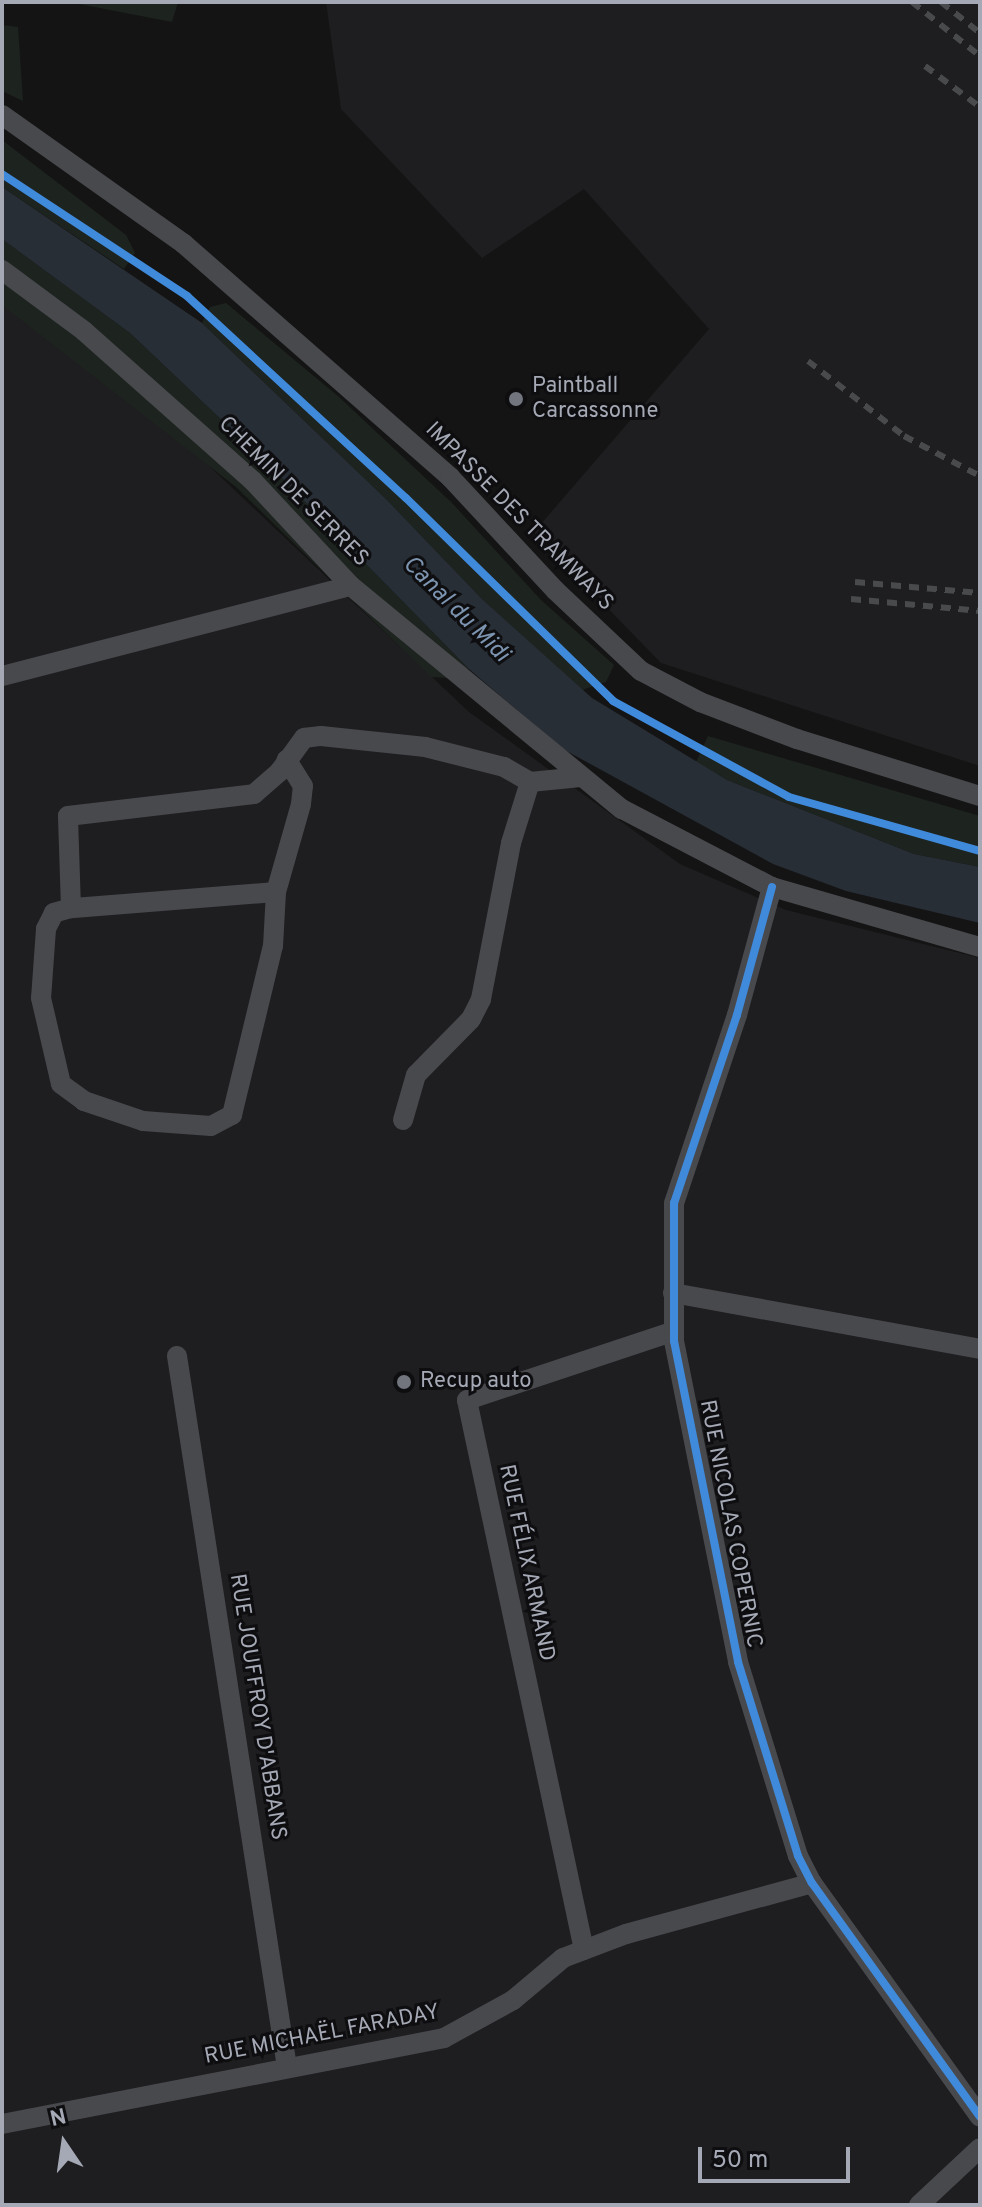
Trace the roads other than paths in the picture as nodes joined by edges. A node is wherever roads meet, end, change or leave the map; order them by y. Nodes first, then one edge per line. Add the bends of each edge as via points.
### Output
1 (2, 115) edge
2 (2, 270) edge
3 (351, 586) junction
4 (2, 676) edge
5 (287, 760) junction
6 (581, 777) junction
7 (530, 782) junction
8 (980, 796) edge
9 (772, 887) junction
10 (276, 892) junction
11 (71, 908) junction
12 (980, 947) edge
13 (403, 1120) dead end
14 (673, 1293) junction
15 (674, 1331) junction
16 (980, 1349) edge
17 (177, 1356) dead end
18 (812, 1883) junction
19 (584, 1950) junction
20 (287, 2067) junction
21 (980, 2117) edge
22 (2, 2124) edge
23 (980, 2148) edge
24 (919, 2205) edge

1 - 8 street, IMPASSE DES TRAMWAYS via 196,254 450,477 555,590 641,671 700,702 797,739
2 - 3 street, CHEMIN DE SERRES via 84,331 253,481
3 - 4 street
3 - 6 street, CHEMIN DE SERRES
5 - 7 street via 304,738 321,736 425,747 504,767
5 - 10 street via 303,786
5 - 11 street via 254,794 68,816
6 - 7 street
6 - 9 street, CHEMIN DE SERRES via 622,809
7 - 13 street via 511,843 481,999 471,1019 416,1075 406,1095
9 - 12 street, CHEMIN DE SERRES
9 - 14 street, RUE NICOLAS COPERNIC via 719,1072 674,1203
10 - 11 street
10 - 11 street via 273,946 240,1096 232,1115 211,1126 143,1121 84,1101 61,1084 41,998 46,929 54,913
14 - 15 street, RUE NICOLAS COPERNIC
14 - 16 street
15 - 18 street, RUE NICOLAS COPERNIC via 738,1662 798,1856
15 - 19 street, RUE FÉLIX ARMAND via 467,1400
17 - 20 street, RUE JOUFFROY D'ABBANS
18 - 19 street, RUE MICHAËL FARADAY
18 - 21 street, RUE NICOLAS COPERNIC
19 - 20 street, RUE MICHAËL FARADAY via 563,1958 513,2000 444,2038
20 - 22 street, RUE MICHAËL FARADAY
23 - 24 street

